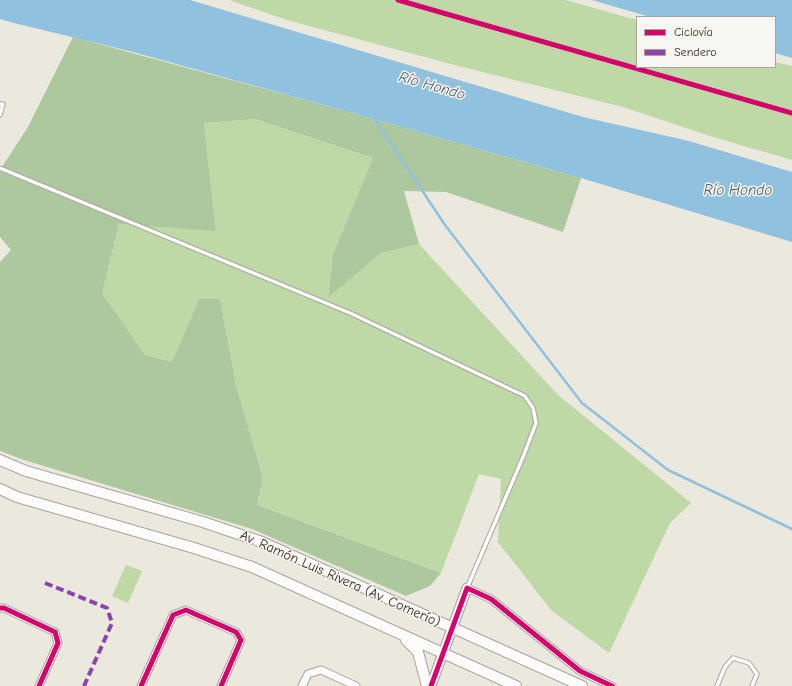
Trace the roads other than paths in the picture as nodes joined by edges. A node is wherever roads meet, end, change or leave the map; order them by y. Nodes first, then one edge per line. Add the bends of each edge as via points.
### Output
1 (0, 104) edge
2 (0, 115) edge
3 (0, 168) edge
4 (0, 460) edge
5 (0, 489) edge
6 (467, 588) junction
7 (0, 608) edge
8 (452, 628) junction
9 (391, 630) junction
10 (444, 654) junction
11 (39, 686) edge
12 (141, 686) edge
13 (221, 686) edge
14 (302, 686) edge
15 (356, 686) edge
16 (427, 686) edge
17 (431, 686) edge
18 (516, 686) edge
19 (582, 686) edge
20 (612, 686) edge
21 (717, 686) edge
22 (752, 686) edge

1 - 2 lane via 3,104
3 - 6 lane via 350,313 525,396 533,408 536,423
4 - 8 main road, Av. Ramón Luis Rivera (Av. Comerío) via 26,472 203,522 262,542
5 - 9 main road, Av. Ramón Luis Rivera (Av. Comerío) via 17,497 252,567
6 - 8 street
6 - 20 street via 491,599 580,671
7 - 11 street via 55,632 58,642
8 - 10 street
8 - 19 main road, Av. Ramón Luis Rivera (Av. Comerío)
9 - 10 main road, Av. Ramón Luis Rivera (Av. Comerío)
9 - 16 main road via 412,644 418,652
10 - 17 street
10 - 18 main road, Av. Ramón Luis Rivera (Av. Comerío)
12 - 13 street via 173,615 186,610 236,632 241,640
14 - 15 street via 308,674 321,670
21 - 22 lane via 725,667 733,658 749,663 757,674

